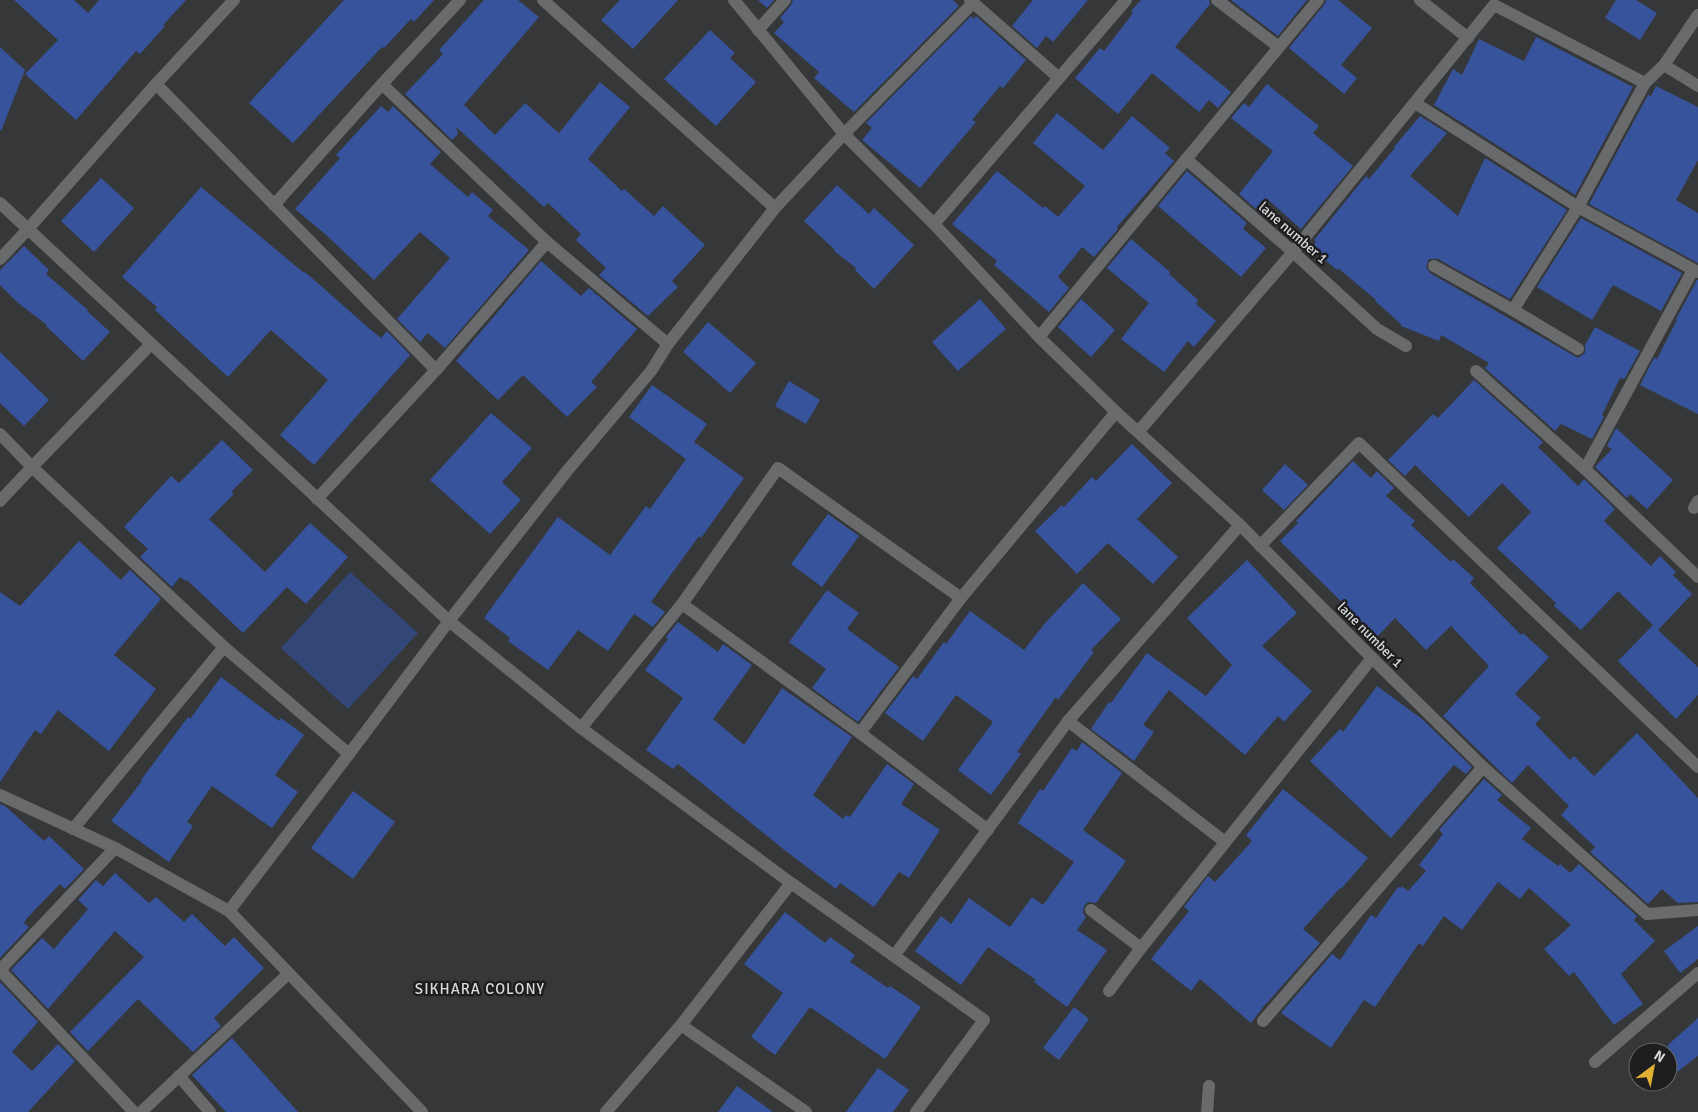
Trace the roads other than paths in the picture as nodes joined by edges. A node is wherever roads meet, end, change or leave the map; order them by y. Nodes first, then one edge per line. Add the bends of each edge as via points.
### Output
1 (234, 0) edge
2 (460, 0) edge
3 (543, 0) edge
4 (734, 0) edge
5 (785, 0) edge
6 (1126, 0) edge
7 (1218, 0) edge
8 (1318, 0) edge
9 (1420, 0) edge
10 (971, 1) edge
11 (1496, 3) edge
12 (1698, 15) edge
13 (758, 30) junction
14 (1468, 38) junction
15 (1279, 47) junction
16 (1664, 65) junction
17 (1059, 78) junction
18 (1645, 83) junction
19 (156, 84) junction
20 (382, 84) junction
21 (1698, 86) edge
22 (1415, 103) junction
23 (844, 134) junction
24 (1186, 160) junction
25 (0, 203) edge
26 (274, 205) junction
27 (1578, 207) junction
28 (775, 208) junction
29 (934, 224) junction
30 (28, 229) junction
31 (547, 242) junction
32 (1293, 252) junction
33 (0, 258) edge
34 (1434, 266) dead end
35 (1696, 271) edge
36 (1513, 310) junction
37 (1038, 338) junction
38 (151, 344) junction
39 (668, 344) junction
40 (1406, 346) dead end
41 (1578, 349) dead end
42 (436, 370) junction
43 (1476, 371) dead end
44 (1116, 412) junction
45 (1139, 431) junction
46 (0, 434) edge
47 (32, 467) junction
48 (1585, 469) junction
49 (317, 499) junction
50 (0, 500) edge
51 (1240, 525) junction
52 (1260, 546) junction
53 (1698, 577) edge
54 (961, 598) junction
55 (682, 604) junction
56 (449, 621) junction
57 (224, 647) junction
58 (1372, 658) junction
59 (1068, 720) junction
60 (581, 728) junction
61 (860, 733) junction
62 (349, 754) junction
63 (1483, 767) junction
64 (1698, 767) edge
65 (0, 794) edge
66 (73, 829) junction
67 (988, 830) junction
68 (1225, 842) junction
69 (115, 848) junction
70 (791, 883) junction
71 (1091, 910) dead end
72 (1698, 910) edge
73 (229, 911) junction
74 (1141, 948) junction
75 (894, 956) junction
76 (0, 970) edge
77 (1698, 973) edge
78 (288, 974) junction
79 (1110, 991) dead end
80 (1263, 1020) dead end
81 (681, 1025) junction
82 (1595, 1062) dead end
83 (179, 1076) junction
84 (1209, 1086) dead end
85 (134, 1112) edge
86 (141, 1112) edge
87 (210, 1112) edge
88 (422, 1112) edge
89 (606, 1112) edge
90 (806, 1112) edge
91 (916, 1112) edge
92 (1207, 1112) edge

1 - 19 street
2 - 20 street
3 - 28 street
4 - 13 street, lane number 1
5 - 13 street
6 - 17 street
7 - 15 street
8 - 15 street
9 - 14 street
10 - 17 street
10 - 23 street
11 - 14 street
11 - 18 street
12 - 16 street
13 - 23 street, lane number 1
14 - 22 street
15 - 24 street
16 - 18 street
16 - 21 street
17 - 29 street
18 - 27 street
19 - 26 street
19 - 30 street
20 - 26 street
20 - 31 street
22 - 27 street
22 - 32 street
23 - 28 street
23 - 29 street, lane number 1
24 - 32 street, lane number 1
24 - 37 street
25 - 30 street
26 - 42 street
27 - 35 street
27 - 36 street
28 - 39 street
29 - 37 street, lane number 1
30 - 33 street
30 - 38 street
31 - 39 street
31 - 42 street
32 - 40 street, lane number 1 via 1377,329
32 - 45 street
34 - 36 street
35 - 48 street
36 - 41 street
37 - 44 street, lane number 1
38 - 47 street
38 - 49 street
39 - 56 street via 651,372
42 - 49 street
43 - 48 street
44 - 45 street, lane number 1
44 - 54 street
45 - 51 street, lane number 1
46 - 47 street
47 - 50 street
47 - 57 street
48 - 53 street
49 - 56 street
51 - 52 street, lane number 1
51 - 59 street
52 - 58 street, lane number 1
52 - 64 street via 1359,443
54 - 55 street via 778,468
54 - 61 street
55 - 60 street
55 - 61 street
56 - 60 street
56 - 62 street
57 - 62 street
57 - 66 street
58 - 63 street, lane number 1
58 - 68 street
59 - 67 street
59 - 68 street
60 - 70 street
61 - 67 street
62 - 73 street
63 - 72 street, lane number 1 via 1647,914
63 - 80 street
65 - 66 street
66 - 69 street
67 - 75 street
68 - 74 street
69 - 73 street
69 - 76 street
70 - 75 street
70 - 81 street
71 - 74 street
73 - 78 street
74 - 79 street
75 - 91 street via 984,1020
76 - 85 street
77 - 82 street
78 - 83 street
78 - 88 street
81 - 89 street
81 - 90 street
83 - 86 street
83 - 87 street
84 - 92 street

